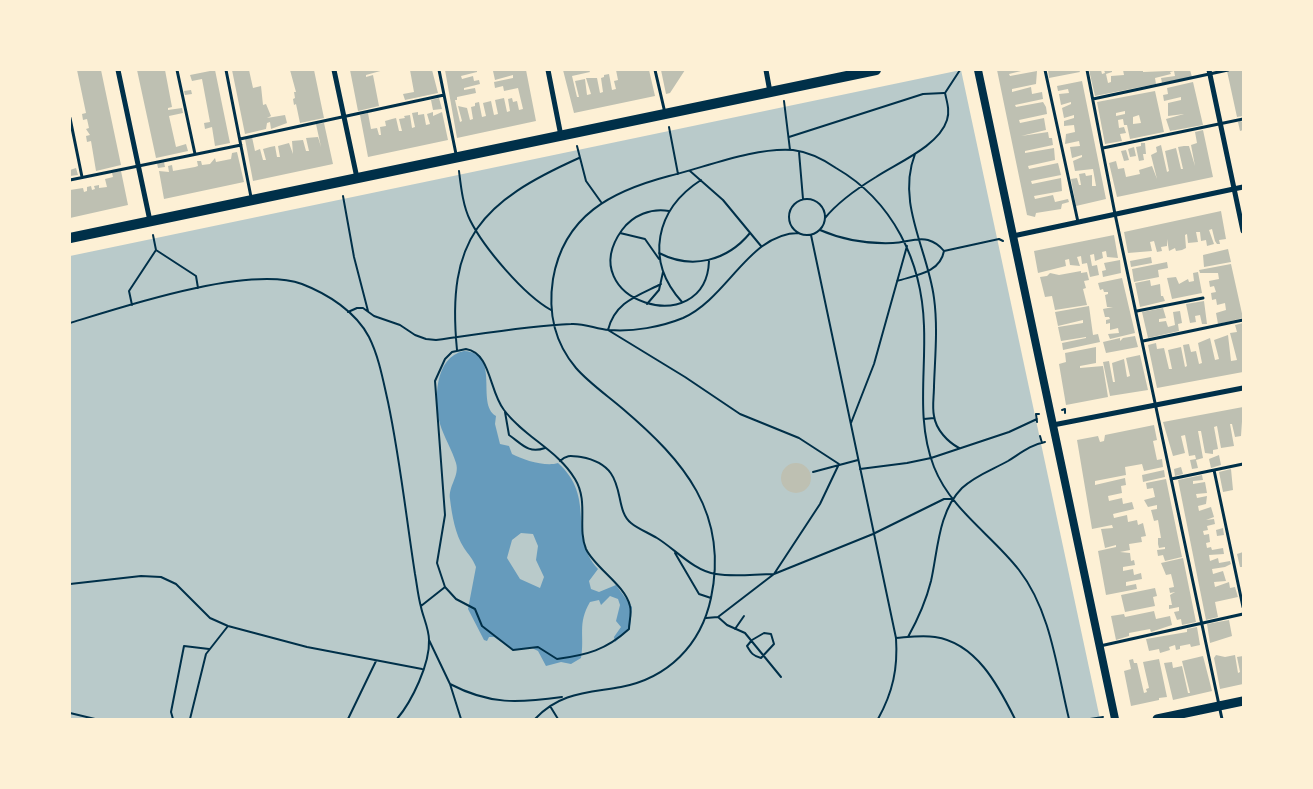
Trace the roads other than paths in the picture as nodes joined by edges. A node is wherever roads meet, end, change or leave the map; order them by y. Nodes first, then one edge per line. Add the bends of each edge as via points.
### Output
1 (118, 70) edge
2 (177, 70) edge
3 (226, 70) edge
4 (334, 70) edge
5 (439, 70) edge
6 (548, 70) edge
7 (655, 70) edge
8 (766, 70) edge
9 (874, 70) edge
10 (978, 70) edge
11 (1045, 70) edge
12 (1087, 70) edge
13 (1228, 70) edge
14 (1209, 72) edge
15 (770, 92) junction
16 (444, 95) junction
17 (1093, 99) junction
18 (665, 114) junction
19 (344, 117) junction
20 (70, 118) edge
21 (1243, 119) edge
22 (1220, 124) junction
23 (561, 136) junction
24 (240, 139) junction
25 (241, 145) junction
26 (1103, 148) junction
27 (195, 154) junction
28 (456, 158) junction
29 (138, 166) junction
30 (82, 177) junction
31 (357, 178) junction
32 (70, 180) edge
33 (1243, 188) edge
34 (1234, 189) junction
35 (252, 200) junction
36 (1115, 214) junction
37 (150, 221) junction
38 (1078, 222) junction
39 (1243, 231) edge
40 (1013, 236) junction
41 (70, 238) edge
42 (1203, 298) dead end
43 (1137, 311) junction
44 (1243, 320) edge
45 (1143, 341) junction
46 (1243, 388) edge
47 (1156, 407) junction
48 (1053, 425) junction
49 (1243, 464) edge
50 (1214, 470) junction
51 (1171, 478) junction
52 (1243, 607) edge
53 (1243, 614) edge
54 (1202, 624) junction
55 (1100, 647) junction
56 (1243, 701) edge
57 (1219, 706) junction
58 (1115, 719) edge
59 (1157, 719) edge
60 (1222, 719) edge

1 - 29 street
2 - 27 lane
3 - 24 lane
4 - 19 street
5 - 16 lane
6 - 23 street
7 - 18 lane
8 - 15 street
9 - 15 main road
10 - 40 street
11 - 38 lane
12 - 17 lane
13 - 14 lane
14 - 17 lane
14 - 22 street
15 - 18 main road
16 - 19 lane
16 - 28 lane
17 - 26 lane
18 - 23 main road
19 - 24 lane
19 - 31 street
20 - 30 lane
21 - 22 lane
22 - 26 lane
22 - 34 street
23 - 28 main road
24 - 25 lane
25 - 27 lane
25 - 35 lane
26 - 36 lane
27 - 29 lane
28 - 31 main road
29 - 30 lane
29 - 37 street
30 - 32 lane
31 - 35 main road
33 - 34 street
34 - 36 street
34 - 39 street
35 - 37 main road
36 - 38 street
36 - 43 lane
37 - 41 main road
38 - 40 street
40 - 48 street
42 - 43 lane
43 - 45 lane
44 - 45 lane
45 - 47 lane
46 - 47 street
47 - 48 street
47 - 51 lane
48 - 55 street
49 - 50 lane
50 - 51 lane
50 - 52 lane
51 - 54 lane
53 - 54 lane
54 - 55 lane
54 - 57 lane
55 - 58 street
56 - 57 main road
57 - 59 main road
57 - 60 lane

